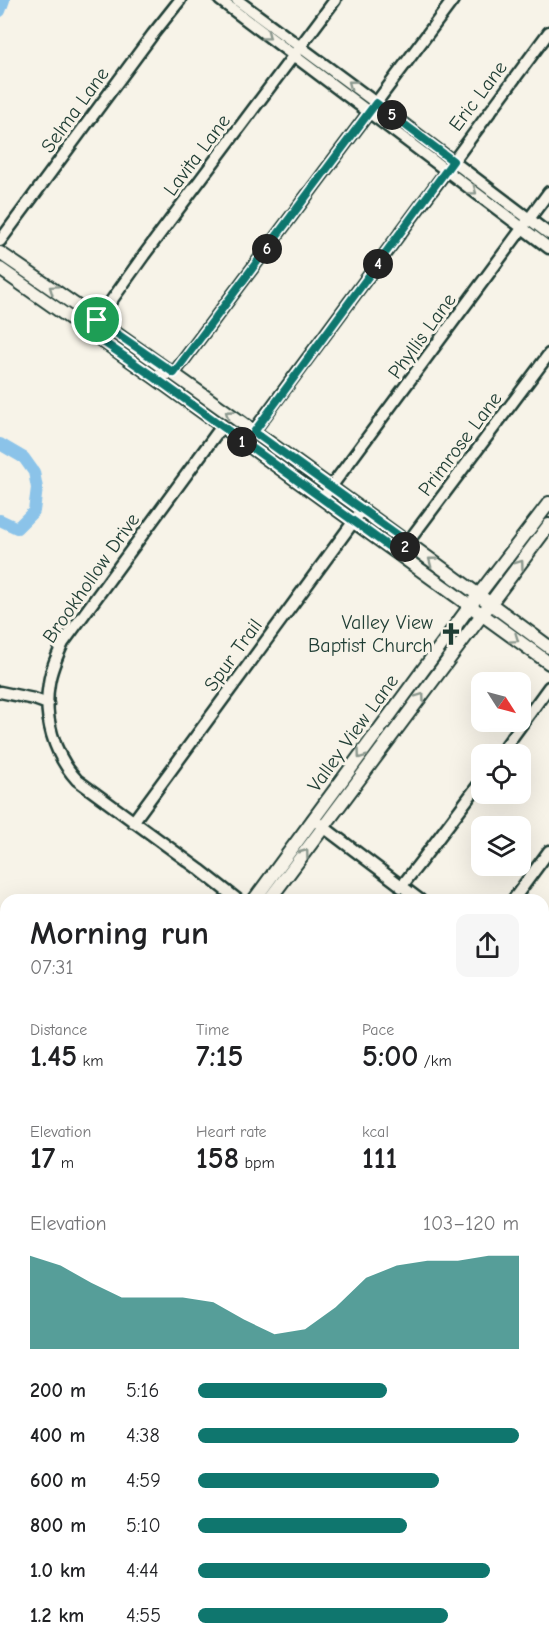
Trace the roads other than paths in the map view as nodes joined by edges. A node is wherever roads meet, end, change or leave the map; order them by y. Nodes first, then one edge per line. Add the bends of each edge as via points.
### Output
1 (180, 0) edge
2 (220, 0) edge
3 (237, 0) edge
4 (334, 0) edge
5 (453, 0) edge
6 (549, 32) edge
7 (301, 46) junction
8 (293, 56) junction
9 (376, 103) junction
10 (370, 113) junction
11 (449, 166) junction
12 (549, 192) edge
13 (526, 224) junction
14 (549, 234) edge
15 (0, 241) edge
16 (549, 248) edge
17 (0, 253) edge
18 (0, 269) edge
19 (97, 320) junction
20 (89, 332) junction
21 (549, 354) edge
22 (174, 373) junction
23 (154, 377) junction
24 (222, 426) junction
25 (254, 432) junction
26 (244, 443) junction
27 (332, 488) junction
28 (322, 500) junction
29 (549, 504) edge
30 (362, 510) junction
31 (353, 521) junction
32 (549, 525) edge
33 (409, 543) junction
34 (399, 554) junction
35 (479, 595) junction
36 (490, 604) junction
37 (470, 606) junction
38 (482, 615) junction
39 (549, 647) edge
40 (549, 663) edge
41 (549, 687) edge
42 (0, 692) edge
43 (48, 704) junction
44 (507, 744) edge
45 (471, 795) edge
46 (313, 819) junction
47 (134, 822) junction
48 (324, 827) junction
49 (549, 851) edge
50 (401, 887) junction
51 (230, 894) edge
52 (264, 894) edge
53 (265, 894) edge
54 (411, 894) edge
55 (517, 894) edge

1 - 15 street, Selma Lane
2 -> 8 street
3 - 7 street
4 - 7 street, Lavita Lane
5 - 9 street
6 - 11 street, Eric Lane
7 - 8 street, Lavita Lane
9 -> 7 street
8 - 10 street
8 - 19 street, Lavita Lane
9 - 10 street
9 - 11 street
10 - 11 street
10 - 22 street
11 - 13 street
11 - 25 street, Eric Lane
12 - 13 street, Phyllis Lane
13 - 14 street
13 - 16 street
13 - 27 street, Phyllis Lane
19 -> 17 main road
18 - 20 main road
19 - 20 street, Lavita Lane
19 - 22 main road
20 - 23 main road
21 - 33 street, Primrose Lane
22 - 23 street
25 -> 22 main road
23 - 24 main road
24 - 26 main road
24 - 43 street, Brookhollow Drive via 63,643 48,684
25 - 26 street, Eric Lane
25 - 27 main road
26 - 28 main road
27 - 28 street, Phyllis Lane
27 - 30 main road
28 - 31 main road
29 - 35 main road, Valley View Lane
30 - 31 street, Spur Trail
30 - 33 main road
31 - 34 main road
31 - 47 street, Spur Trail
36 -> 32 main road, Valley View Lane
33 - 34 street, Primrose Lane
35 -> 33 main road
34 - 37 main road
35 - 36 main road
35 - 37 main road, Valley View Lane
36 - 38 main road, Valley View Lane
36 - 39 main road
37 - 38 main road
37 -> 46 main road, Valley View Lane
38 -> 40 main road
48 -> 38 main road, Valley View Lane
41 - 44 street
42 - 43 street
43 - 47 street, Brookhollow Drive via 63,764 86,788
45 - 50 street
46 - 48 street
46 - 52 main road, Valley View Lane
47 - 51 street, Brookhollow Drive
48 - 50 street
53 -> 48 main road, Valley View Lane
49 - 55 street
50 - 54 street

